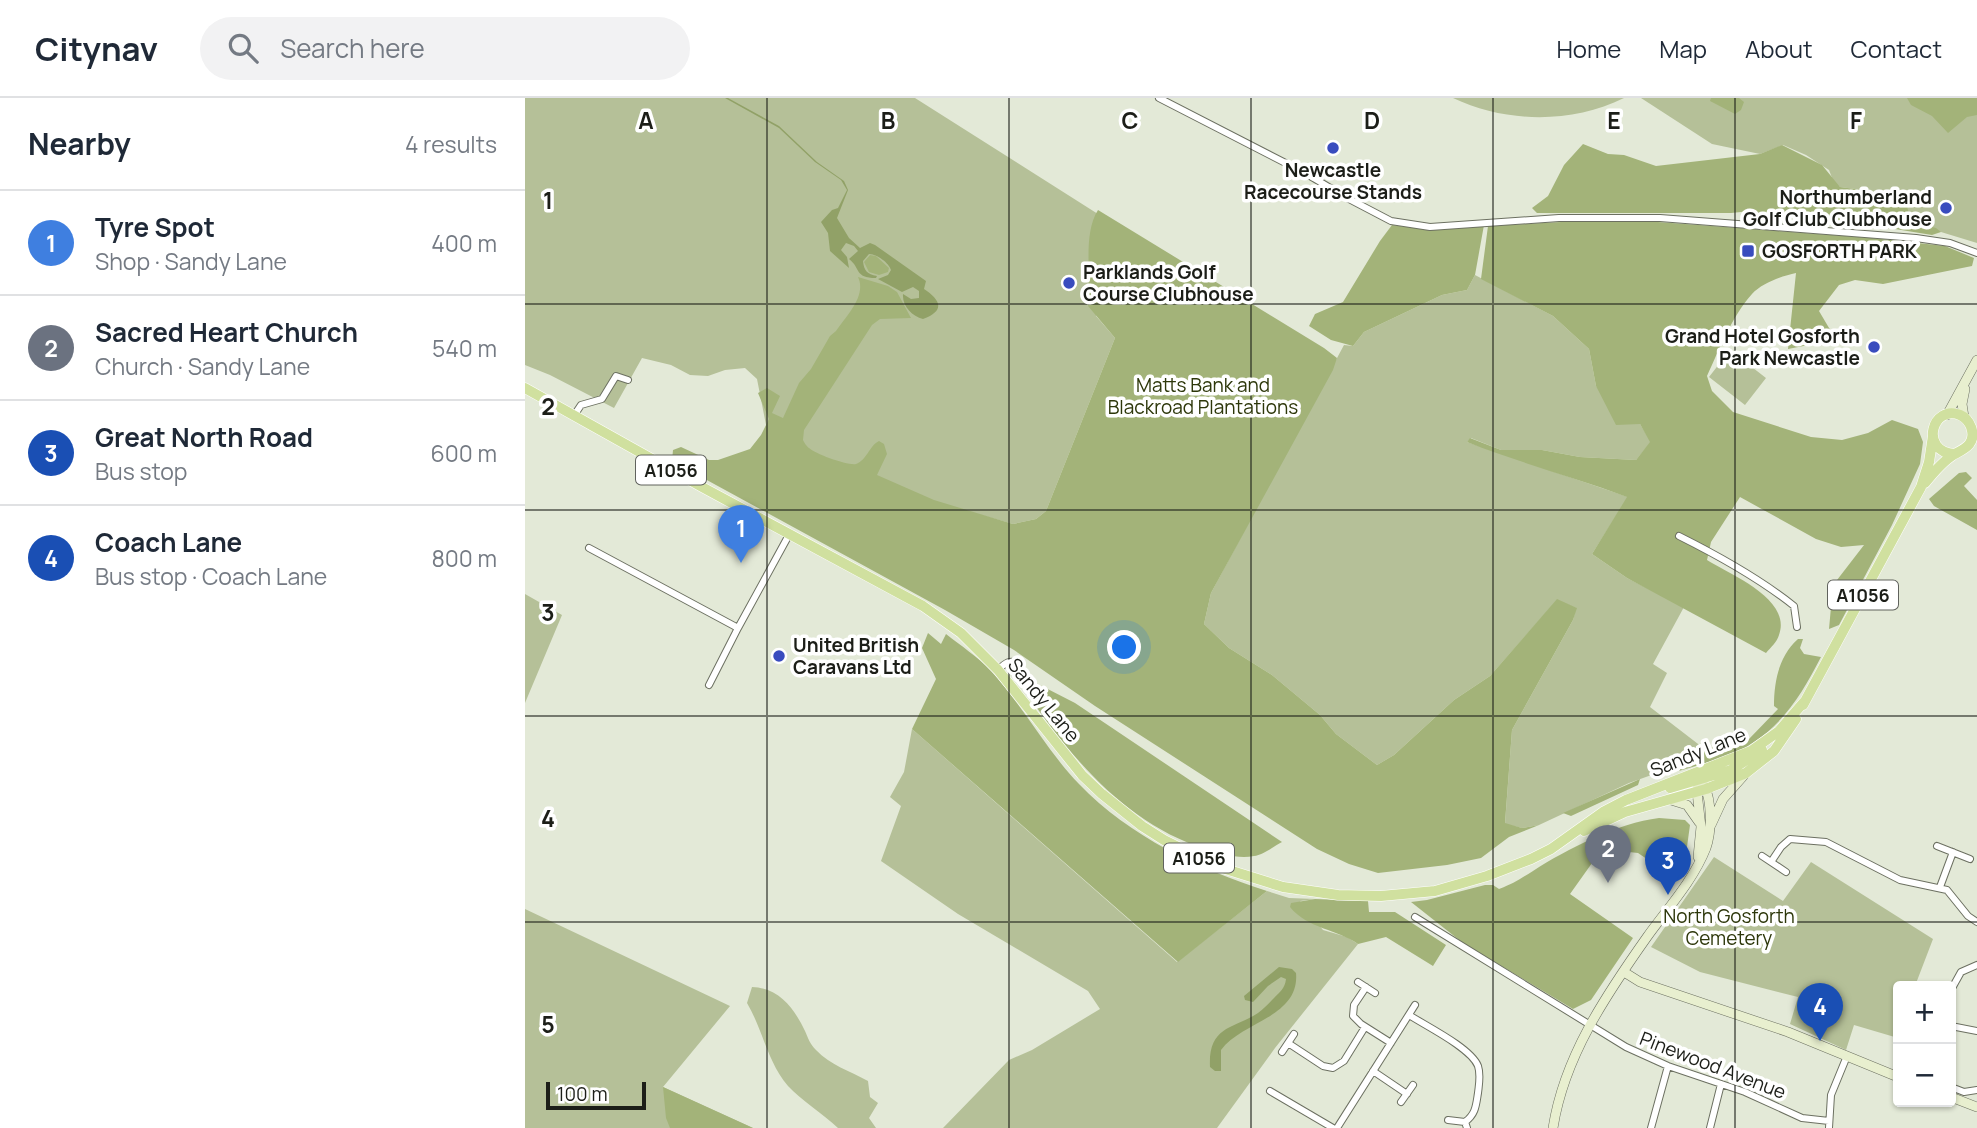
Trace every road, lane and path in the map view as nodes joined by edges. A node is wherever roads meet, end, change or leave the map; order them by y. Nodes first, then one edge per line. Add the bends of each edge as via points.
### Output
1 (1159, 98) edge
2 (1977, 253) edge
3 (1977, 359) edge
4 (1969, 378) junction
5 (628, 380) dead end
6 (525, 388) edge
7 (575, 414) junction
8 (1947, 415) junction
9 (1970, 422) edge
10 (1933, 436) junction
11 (1974, 440) edge
12 (1954, 454) junction
13 (1921, 487) junction
14 (790, 533) junction
15 (1679, 536) dead end
16 (589, 548) dead end
17 (1797, 627) dead end
18 (738, 628) junction
19 (1019, 663) dead end
20 (998, 670) junction
21 (709, 685) dead end
22 (1804, 702) junction
23 (1779, 730) junction
24 (1746, 773) junction
25 (1701, 788) junction
26 (1636, 796) junction
27 (1669, 799) junction
28 (1706, 828) junction
29 (1562, 842) junction
30 (1937, 846) dead end
31 (1953, 852) junction
32 (1762, 856) dead end
33 (1970, 859) dead end
34 (1771, 862) junction
35 (1786, 872) dead end
36 (1940, 887) junction
37 (1415, 916) dead end
38 (1977, 922) edge
39 (1977, 965) edge
40 (1951, 966) dead end
41 (1624, 972) junction
42 (1961, 972) junction
43 (1956, 981) edge
44 (1358, 982) dead end
45 (1366, 987) junction
46 (1375, 993) dead end
47 (1415, 1005) dead end
48 (1409, 1015) junction
49 (1589, 1026) junction
50 (1365, 1027) junction
51 (1956, 1027) edge
52 (1977, 1031) edge
53 (1294, 1034) dead end
54 (1288, 1043) junction
55 (1391, 1043) junction
56 (1282, 1052) dead end
57 (1847, 1056) junction
58 (1668, 1066) junction
59 (1373, 1071) junction
60 (1893, 1075) edge
61 (1721, 1084) junction
62 (1413, 1085) dead end
63 (1956, 1089) edge
64 (1288, 1090) dead end
65 (1977, 1090) edge
66 (1270, 1091) dead end
67 (1407, 1094) junction
68 (1283, 1098) junction
69 (1956, 1099) edge
70 (1401, 1102) dead end
71 (1977, 1107) edge
72 (1448, 1120) dead end
73 (1829, 1124) edge
74 (1466, 1125) edge
75 (1335, 1128) edge
76 (1553, 1128) edge
77 (1651, 1128) edge
78 (1710, 1128) edge

1 - 2 street via 1391,221 1430,227 1559,218 1660,218 1916,238
3 - 4 main road
4 - 8 main road
4 - 9 main road via 1962,404
5 - 7 street via 617,376 602,399 581,405
6 - 7 main road, Sandy Lane / A1056
7 - 14 main road, Sandy Lane / A1056
8 - 9 main road
8 - 10 main road via 1935,423
9 - 11 main road
10 - 12 main road via 1942,451
10 - 13 main road, A1056
11 - 12 main road
12 - 13 main road, A1056
13 - 22 main road, A1056
14 - 18 street
14 - 20 main road, Sandy Lane / A1056 via 923,606
15 - 17 street via 1782,596 1794,606
16 - 18 street
18 - 21 street
19 - 20 street via 1005,663
20 - 29 main road, Sandy Lane / A1056 via 1102,794 1164,840 1257,881 1304,892 1409,895 1487,876
22 - 23 main road, Sandy Lane / A1056
22 - 24 main road, Sandy Lane / A1056 via 1775,751
23 - 25 main road via 1750,760
23 - 26 main road, Sandy Lane / A1056 via 1742,756
24 - 25 main road, Sandy Lane / A1056
24 - 28 main road
25 - 26 main road
25 - 27 main road, Sandy Lane / A1056
25 - 28 main road
26 - 29 main road, Sandy Lane / A1056 via 1603,812
27 - 28 main road via 1687,805
27 - 29 main road, Sandy Lane / A1056 via 1625,812
28 - 41 main road via 1707,845 1697,866
30 - 31 street
31 - 33 street
31 - 36 street
32 - 34 street
34 - 35 street
34 - 36 street via 1786,841 1813,839 1909,883
36 - 38 street
37 - 49 street
39 - 42 street
40 - 42 street
41 - 49 main road
41 - 57 main road via 1640,982
42 - 43 street
44 - 45 street
45 - 46 street
45 - 50 street via 1353,1010
47 - 48 street
48 - 55 street
48 - 74 street via 1477,1063 1480,1075 1475,1109
49 - 58 street, Pinewood Avenue
49 - 76 main road via 1564,1082
50 - 54 street via 1344,1061 1332,1068
50 - 55 street
51 - 52 street
53 - 54 street
54 - 56 street
55 - 59 street
57 - 60 main road
57 - 73 street via 1831,1095
58 - 61 street, Pinewood Avenue
58 - 77 street
59 - 67 street
59 - 75 street
61 - 73 street, Pinewood Avenue via 1802,1118
61 - 78 street
62 - 67 street
63 - 65 street
64 - 68 street
66 - 68 street
67 - 70 street
68 - 75 street
69 - 71 main road
72 - 74 street

